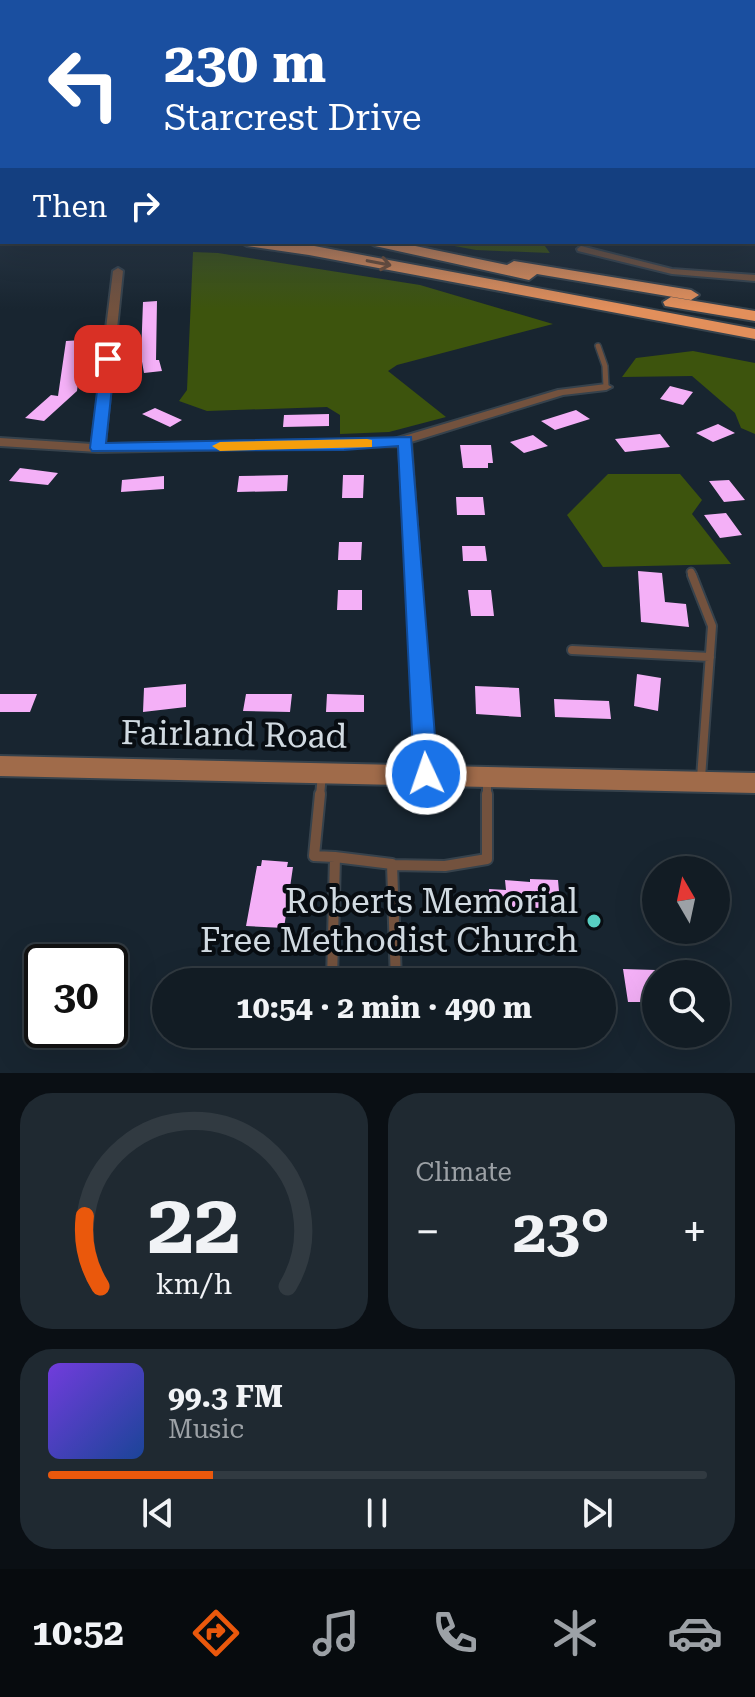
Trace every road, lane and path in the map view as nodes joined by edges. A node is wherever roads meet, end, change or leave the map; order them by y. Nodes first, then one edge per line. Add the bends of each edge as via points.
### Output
1 (262, 244) edge
2 (385, 244) edge
3 (401, 247) junction
4 (581, 249) dead end
5 (118, 271) dead end
6 (755, 278) edge
7 (755, 306) edge
8 (755, 316) edge
9 (755, 336) edge
10 (598, 346) dead end
11 (606, 387) joint
12 (405, 440) junction
13 (0, 442) edge
14 (98, 448) junction
15 (691, 572) dead end
16 (572, 650) dead end
17 (710, 657) junction
18 (0, 766) edge
19 (322, 771) junction
20 (426, 774) junction
21 (487, 775) junction
22 (701, 781) junction
23 (755, 783) edge
24 (335, 857) junction
25 (392, 865) junction
26 (332, 968) edge
27 (396, 968) edge

1 -> 9 highway
2 - 3 highway
3 - 7 highway
3 - 8 highway via 610,293
4 - 6 street via 681,274
5 - 14 street
10 - 11 lane
11 - 12 street via 562,392
12 - 14 street
12 - 20 street
13 - 14 street
15 - 17 lane via 712,626
16 - 17 lane
17 - 22 lane
18 - 19 main road, Fairland Road
19 - 20 main road, Fairland Road
19 - 24 lane via 314,856
20 - 21 main road, Fairland Road
21 - 22 main road, Fairland Road
21 - 25 lane via 487,859 445,866
22 - 23 main road, Fairland Road
24 - 25 lane
24 - 26 lane
25 - 27 lane

